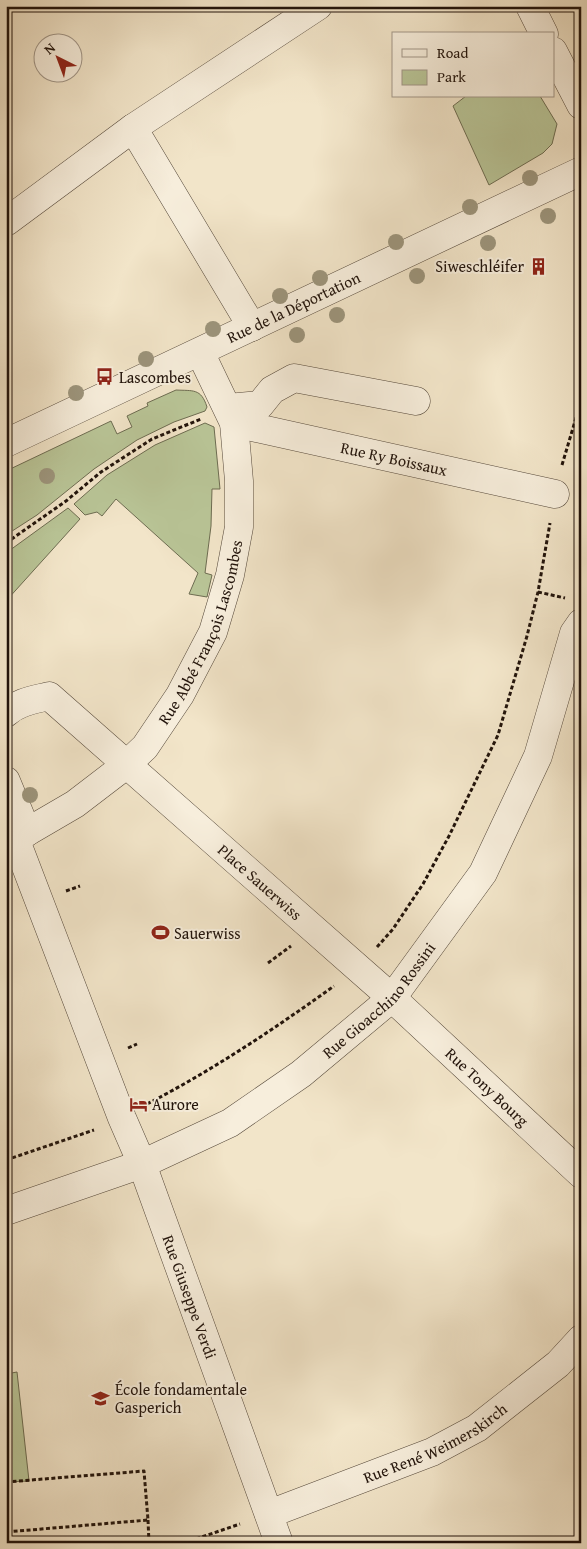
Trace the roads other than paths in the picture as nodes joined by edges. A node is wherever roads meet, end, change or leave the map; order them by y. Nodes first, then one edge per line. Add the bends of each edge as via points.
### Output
1 (318, 6) edge
2 (530, 6) edge
3 (543, 32) edge
4 (554, 53) edge
5 (581, 105) edge
6 (133, 128) junction
7 (581, 172) edge
8 (6, 222) edge
9 (252, 327) junction
10 (200, 352) junction
11 (416, 401) dead end
12 (231, 415) junction
13 (6, 443) edge
14 (555, 494) road end
15 (576, 611) edge
16 (6, 713) edge
17 (126, 765) junction
18 (6, 781) edge
19 (16, 837) edge
20 (392, 998) junction
21 (142, 1164) junction
22 (581, 1174) edge
23 (6, 1211) edge
24 (581, 1339) edge
25 (269, 1514) junction
26 (279, 1543) edge

1 - 6 street
2 - 3 street
4 - 5 street
6 - 8 street
6 - 9 street
7 - 9 street, Rue de la Déportation
9 - 10 street, Rue de la Déportation
10 - 12 street, Rue Abbé François Lascombes
10 - 13 street, Rue de la Déportation
11 - 12 street via 294,378 272,390 260,405
12 - 14 street, Rue Ry Boissaux
12 - 17 street, Rue Abbé François Lascombes via 239,481 239,527 230,574 213,632 180,695 145,747
15 - 20 street, Rue Gioacchino Rossini via 574,633 538,756 483,873
16 - 17 street, Place Sauerwiss via 29,700 49,696
17 - 19 street, Rue Abbé François Lascombes via 75,804
17 - 20 street, Place Sauerwiss
18 - 19 street
19 - 21 street
20 - 21 street, Rue Gioacchino Rossini via 301,1074 230,1123
20 - 22 street, Rue Tony Bourg
21 - 23 street, Rue Gioacchino Rossini
21 - 25 street, Rue Giuseppe Verdi
24 - 25 street, Rue René Weimerskirch via 558,1364 477,1428 432,1452
25 - 26 street, Rue Giuseppe Verdi

